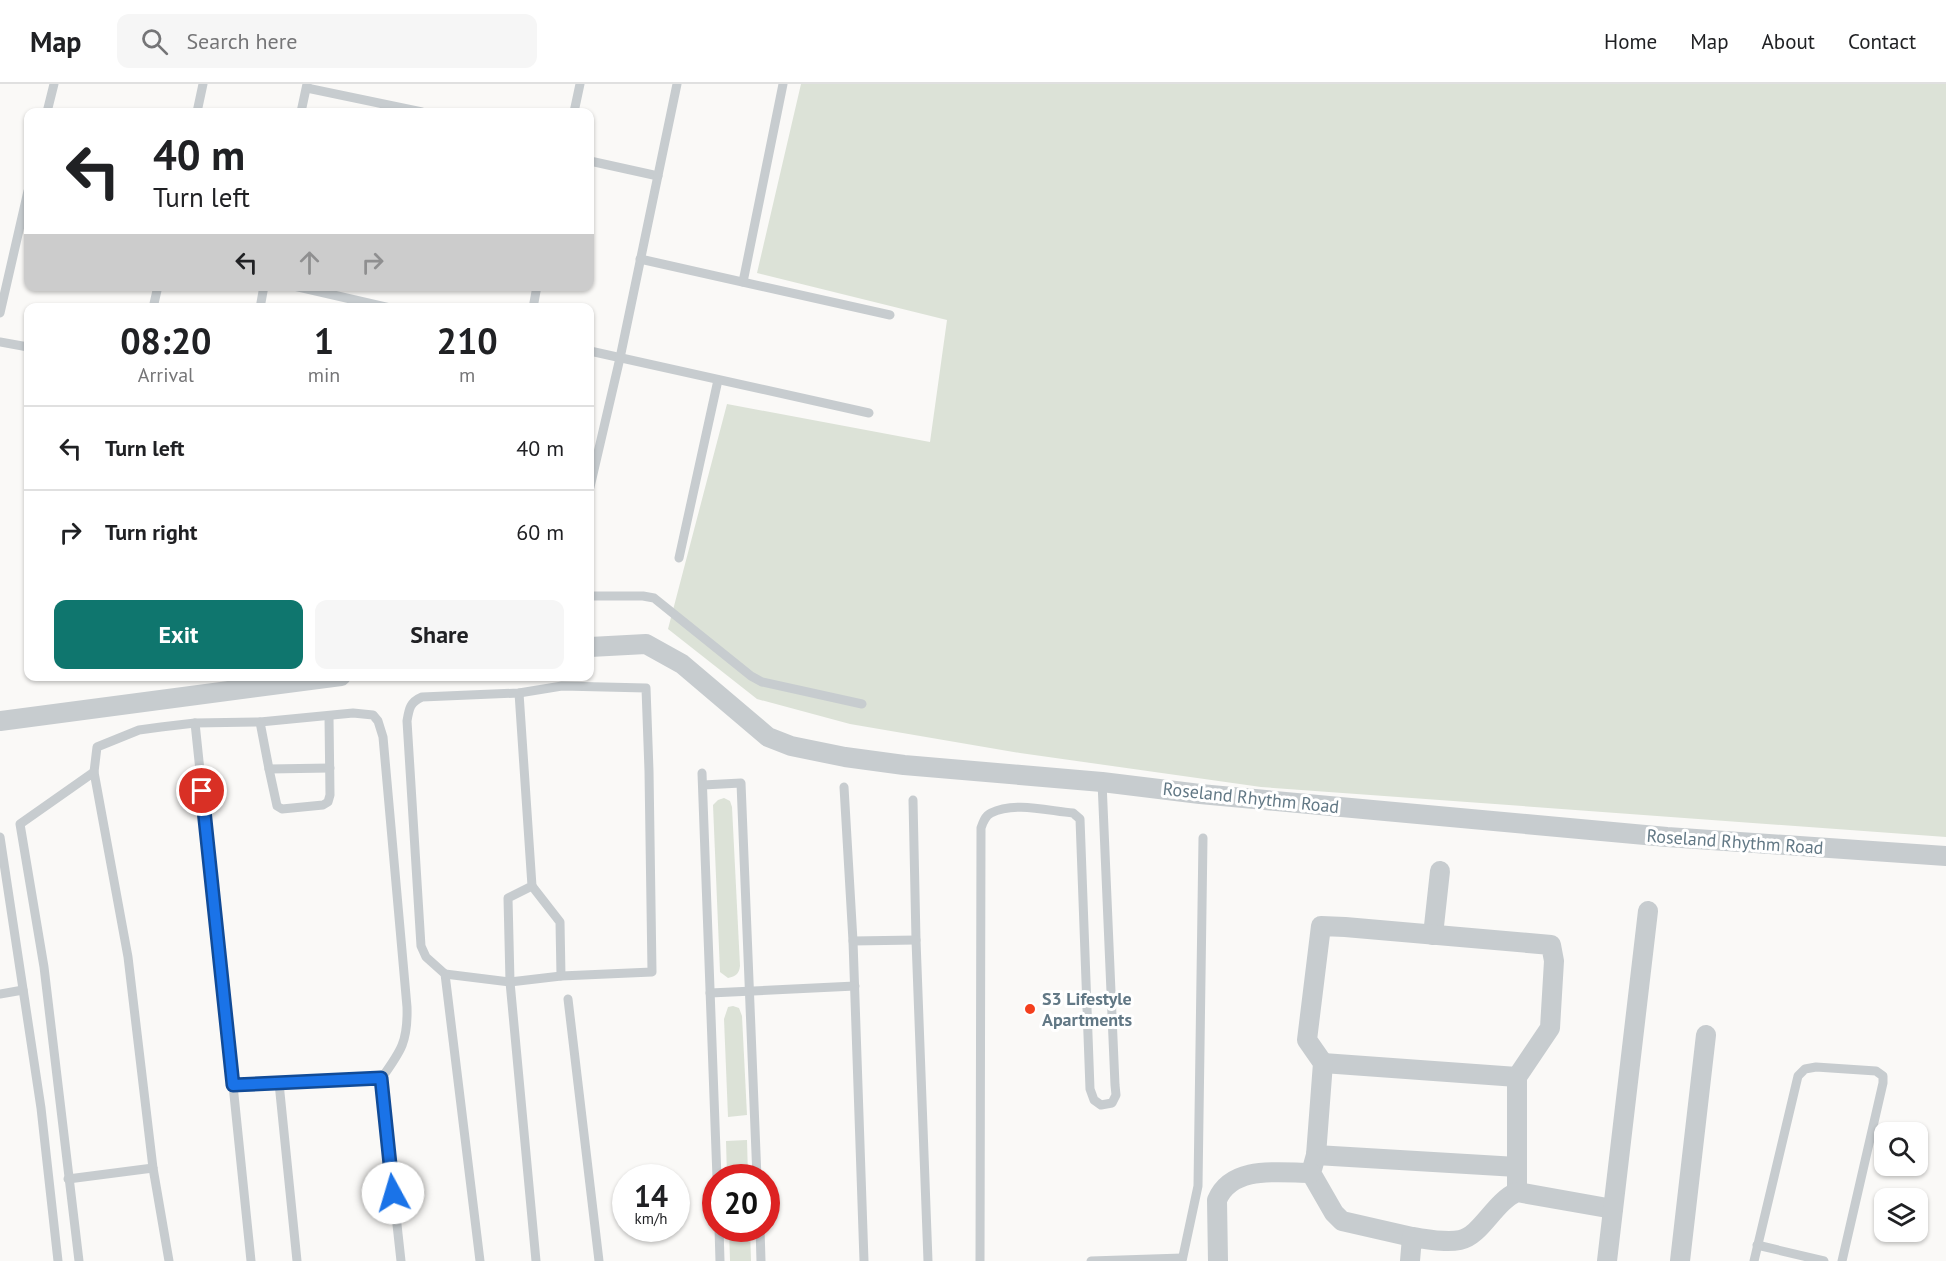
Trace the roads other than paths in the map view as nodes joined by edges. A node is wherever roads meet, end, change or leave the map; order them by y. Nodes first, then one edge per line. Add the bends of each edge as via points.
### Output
1 (54, 84) edge
2 (203, 84) edge
3 (580, 84) edge
4 (677, 84) edge
5 (783, 84) edge
6 (307, 86) edge
7 (48, 108) edge
8 (198, 108) edge
9 (303, 108) edge
10 (404, 108) edge
11 (575, 108) edge
12 (594, 162) edge
13 (658, 177) junction
14 (24, 208) edge
15 (640, 259) junction
16 (743, 282) junction
17 (316, 291) edge
18 (368, 303) edge
19 (0, 313) edge
20 (890, 315) dead end
21 (0, 342) edge
22 (24, 346) edge
23 (594, 352) edge
24 (620, 358) junction
25 (718, 380) junction
26 (869, 413) dead end
27 (594, 471) edge
28 (679, 558) dead end
29 (594, 596) edge
30 (594, 647) edge
31 (303, 681) edge
32 (561, 681) edge
33 (519, 693) junction
34 (862, 704) dead end
35 (329, 717) junction
36 (0, 721) edge
37 (260, 722) junction
38 (195, 723) junction
39 (330, 768) junction
40 (269, 769) junction
41 (94, 771) junction
42 (702, 773) dead end
43 (1102, 782) junction
44 (703, 785) junction
45 (844, 787) dead end
46 (913, 800) dead end
47 (0, 837) edge
48 (1203, 838) dead end
49 (1946, 856) edge
50 (1440, 871) dead end
51 (532, 886) junction
52 (1648, 911) dead end
53 (1434, 934) junction
54 (916, 940) junction
55 (853, 941) junction
56 (445, 974) junction
57 (561, 976) junction
58 (510, 982) junction
59 (855, 986) junction
60 (23, 990) junction
61 (750, 991) junction
62 (710, 993) junction
63 (0, 994) edge
64 (568, 999) dead end
65 (1706, 1035) dead end
66 (1323, 1063) junction
67 (1517, 1077) junction
68 (381, 1078) junction
69 (279, 1083) junction
70 (233, 1085) junction
71 (716, 1164) edge
72 (757, 1164) edge
73 (1313, 1164) junction
74 (1517, 1167) junction
75 (153, 1168) junction
76 (68, 1179) junction
77 (1517, 1192) junction
78 (1613, 1209) junction
79 (1412, 1237) junction
80 (719, 1242) edge
81 (760, 1242) edge
82 (1757, 1245) junction
83 (1182, 1259) edge
84 (58, 1261) edge
85 (79, 1261) edge
86 (169, 1261) edge
87 (251, 1261) edge
88 (297, 1261) edge
89 (401, 1261) edge
90 (480, 1261) edge
91 (536, 1261) edge
92 (599, 1261) edge
93 (720, 1261) edge
94 (761, 1261) edge
95 (864, 1261) edge
96 (928, 1261) edge
97 (980, 1261) edge
98 (1091, 1261) edge
99 (1218, 1261) edge
100 (1410, 1261) edge
101 (1608, 1261) edge
102 (1680, 1261) edge
103 (1754, 1261) edge
104 (1824, 1261) edge
105 (1842, 1261) edge

1 - 7 lane
2 - 8 lane
3 - 11 lane
4 - 13 lane
5 - 16 lane
6 - 9 lane
6 - 10 lane
12 - 13 lane
13 - 15 lane
14 - 19 lane
15 - 16 lane
15 - 24 lane
16 - 20 lane
17 - 18 lane
21 - 22 lane
23 - 24 lane
24 - 25 lane
24 - 27 lane
25 - 26 lane
25 - 28 lane
29 - 34 lane via 654,597 762,682
30 - 43 street, Roseland Rhythm Road via 646,644 682,664 768,737 791,746 904,765
31 - 36 street
32 - 33 lane
32 - 57 lane via 646,688 652,972
33 - 51 lane
33 - 56 lane via 422,697 414,700 409,709 421,946 426,957
35 - 37 lane
35 - 39 lane
35 - 68 lane via 373,715 382,737 408,1024 402,1048
37 - 38 lane
37 - 40 lane
38 - 41 lane via 139,730 97,747
38 - 70 lane
39 - 40 lane
39 - 40 lane via 328,802 282,809 274,801
41 - 75 lane via 128,957
41 - 76 lane via 20,824 44,967
42 - 44 lane
43 - 49 street, Roseland Rhythm Road via 1667,837
43 - 97 lane via 1116,1095 1112,1103 1101,1105 1090,1089 1080,819 1073,813 1019,808 991,813 984,818 981,828
44 - 61 lane via 741,783
44 - 62 lane
45 - 55 lane
46 - 54 lane
47 - 60 lane
48 - 83 lane via 1198,1186
50 - 53 street
51 - 57 lane via 560,922
51 - 58 lane via 508,898
52 - 78 street
53 - 66 street via 1321,926 1307,1040
53 - 67 street via 1551,945 1554,961 1550,1028
54 - 55 lane
54 - 96 lane
55 - 59 lane
56 - 58 lane
56 - 90 lane
57 - 58 lane
58 - 91 lane
59 - 61 lane
59 - 95 lane
60 - 63 lane
60 - 84 lane
61 - 62 lane
61 - 72 lane
62 - 71 lane
64 - 92 lane
65 - 102 street
66 - 67 street
66 - 73 street
67 - 74 street
68 - 69 lane
68 - 89 lane
69 - 70 lane
69 - 88 lane
70 - 87 lane
73 - 74 street
73 - 79 street via 1334,1213 1342,1221
73 - 99 street via 1242,1176 1220,1192
74 - 77 street
75 - 76 lane
75 - 86 lane
76 - 85 lane
77 - 78 street
77 - 79 street via 1507,1196 1462,1240
78 - 101 street
79 - 100 street
80 - 93 lane
81 - 94 lane
82 - 103 lane
82 - 104 lane
82 - 105 lane via 1798,1076 1816,1067 1876,1071 1883,1083
83 - 98 lane

